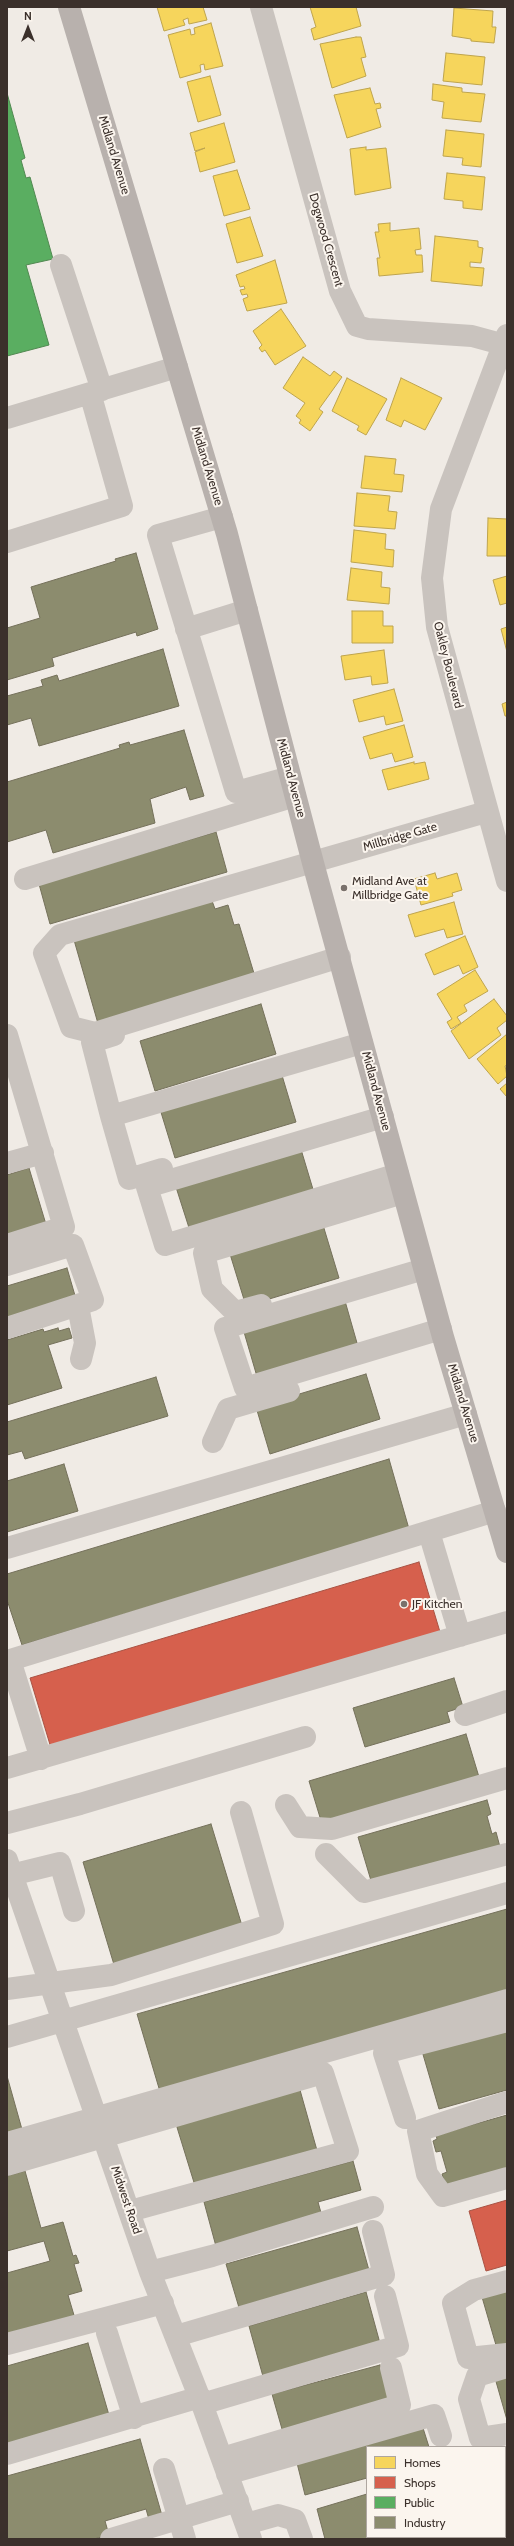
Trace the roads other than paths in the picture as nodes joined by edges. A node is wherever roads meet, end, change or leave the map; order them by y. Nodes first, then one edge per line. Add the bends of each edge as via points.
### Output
1 (69, 7) edge
2 (261, 7) edge
3 (60, 265) dead end
4 (506, 340) edge
5 (177, 367) junction
6 (96, 392) junction
7 (7, 418) edge
8 (222, 517) junction
9 (7, 542) edge
10 (247, 610) junction
11 (186, 629) junction
12 (293, 787) junction
13 (486, 812) junction
14 (313, 863) junction
15 (25, 879) dead end
16 (507, 881) edge
17 (341, 961) junction
18 (7, 1035) edge
19 (362, 1043) junction
20 (14, 1086) edge
21 (111, 1116) junction
22 (383, 1117) junction
23 (345, 1128) junction
24 (43, 1153) junction
25 (7, 1163) edge
26 (401, 1183) junction
27 (7, 1245) edge
28 (423, 1263) junction
29 (7, 1265) edge
30 (78, 1306) junction
31 (7, 1328) edge
32 (443, 1337) junction
33 (81, 1359) dead end
34 (466, 1414) junction
35 (214, 1442) dead end
36 (495, 1511) junction
37 (429, 1532) junction
38 (7, 1548) edge
39 (507, 1552) edge
40 (507, 1622) edge
41 (460, 1636) junction
42 (9, 1661) edge
43 (507, 1701) edge
44 (464, 1715) dead end
45 (305, 1737) dead end
46 (40, 1759) junction
47 (7, 1768) edge
48 (507, 1778) edge
49 (286, 1805) dead end
50 (241, 1812) dead end
51 (7, 1823) edge
52 (326, 1854) dead end
53 (507, 1854) edge
54 (8, 1870) edge
55 (507, 1893) edge
56 (74, 1911) dead end
57 (51, 1984) junction
58 (7, 1989) edge
59 (507, 2000) edge
60 (507, 2021) edge
61 (63, 2022) junction
62 (7, 2037) edge
63 (507, 2102) edge
64 (405, 2118) dead end
65 (101, 2128) junction
66 (7, 2143) edge
67 (7, 2165) edge
68 (507, 2178) edge
69 (373, 2207) dead end
70 (130, 2211) junction
71 (373, 2231) dead end
72 (150, 2272) junction
73 (507, 2281) edge
74 (385, 2296) dead end
75 (163, 2303) junction
76 (107, 2333) dead end
77 (176, 2336) junction
78 (7, 2344) edge
79 (507, 2354) edge
80 (507, 2367) edge
81 (390, 2368) dead end
82 (201, 2400) junction
83 (134, 2418) junction
84 (507, 2434) edge
85 (441, 2436) dead end
86 (7, 2454) edge
87 (225, 2466) junction
88 (164, 2469) dead end
89 (238, 2501) junction
90 (182, 2529) edge
91 (248, 2532) edge
92 (111, 2539) edge
93 (302, 2539) edge

1 - 5 main road, Midland Avenue
2 - 4 street, Dogwood Crescent via 340,291 357,326
3 - 6 street
4 - 13 street, Oakley Boulevard via 441,509 432,578 437,627
5 - 6 street
5 - 8 main road, Midland Avenue
6 - 7 street
6 - 9 street via 122,506
8 - 10 main road, Midland Avenue
8 - 11 street via 158,535
10 - 11 street
10 - 12 main road, Midland Avenue
11 - 12 street via 236,792
12 - 14 main road, Midland Avenue
12 - 15 street
13 - 14 street, Millbridge Gate
13 - 16 street, Oakley Boulevard
14 - 17 main road, Midland Avenue
14 - 17 street, Millbridge Gate via 60,935 44,953 71,1027 95,1033
17 - 19 main road, Midland Avenue
17 - 21 street via 92,1042
18 - 20 street
19 - 21 street
19 - 22 main road, Midland Avenue
20 - 24 street
21 - 23 street via 129,1179 340,1114
22 - 23 street
22 - 26 main road, Midland Avenue
23 - 26 street via 147,1187 165,1245
24 - 25 street
24 - 27 street via 64,1227
26 - 28 main road, Midland Avenue
26 - 28 street via 204,1253 212,1289 235,1312
28 - 32 main road, Midland Avenue
28 - 32 street via 225,1328 245,1388
29 - 30 street via 73,1245 93,1300
30 - 31 street
30 - 33 street via 86,1343
32 - 34 main road, Midland Avenue
32 - 35 street via 228,1409
34 - 36 main road, Midland Avenue
34 - 38 street
36 - 37 street
36 - 39 main road, Midland Avenue
37 - 41 street
37 - 42 street
40 - 41 street
41 - 46 street
42 - 46 street
43 - 44 street
45 - 51 street
46 - 47 street
48 - 49 street via 332,1829 300,1827
50 - 57 street via 273,1924 111,1975
52 - 53 street via 364,1892
54 - 56 street via 60,1863
54 - 57 street, Midwest Road
55 - 61 street
57 - 58 street
57 - 61 street, Midwest Road
59 - 65 street
60 - 64 street via 384,2053
61 - 62 street
61 - 65 street, Midwest Road
63 - 68 street via 418,2131 427,2174 443,2196
65 - 66 street
65 - 67 street
65 - 70 street, Midwest Road
65 - 70 street via 323,2073 348,2151
69 - 72 street
70 - 72 street, Midwest Road
71 - 77 street via 384,2275
72 - 75 street, Midwest Road
73 - 79 street via 474,2290 453,2303 468,2358
74 - 82 street via 398,2346
75 - 77 street, Midwest Road
75 - 78 street
76 - 83 street
77 - 82 street, Midwest Road
80 - 84 street via 477,2376 469,2399 480,2438
81 - 87 street via 400,2405
82 - 83 street
82 - 87 street, Midwest Road
83 - 86 street
85 - 87 street via 434,2415
87 - 89 street, Midwest Road
88 - 90 street
89 - 90 street
89 - 91 street, Midwest Road
90 - 92 street
91 - 93 street via 278,2515 295,2520

